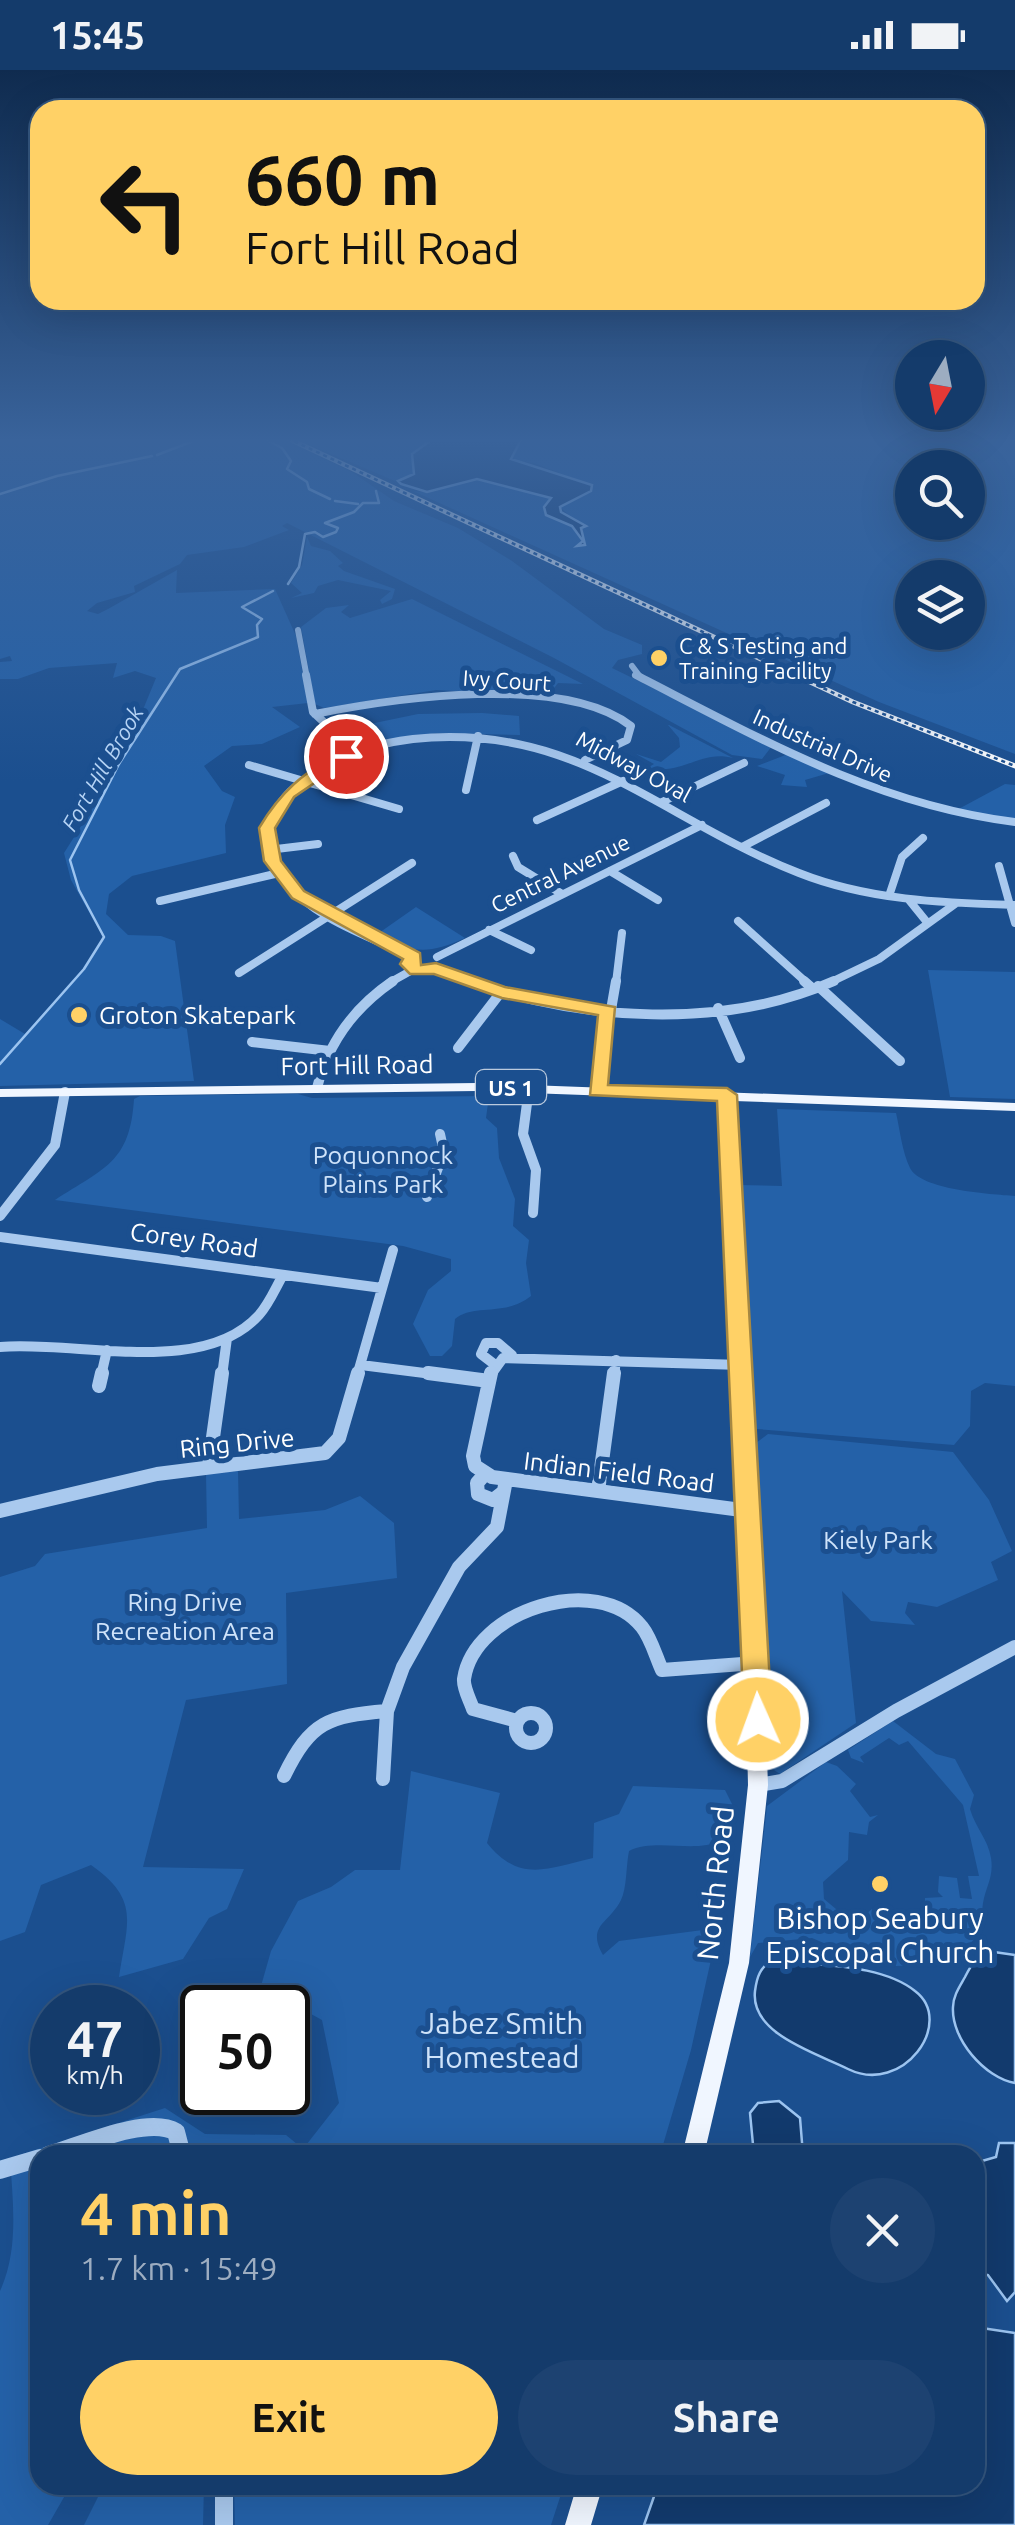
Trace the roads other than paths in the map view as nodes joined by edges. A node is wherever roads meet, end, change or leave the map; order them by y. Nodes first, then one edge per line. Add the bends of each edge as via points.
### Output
1 (298, 630) dead end
2 (632, 666) dead end
3 (315, 714) junction
4 (478, 736) junction
5 (356, 752) junction
6 (585, 760) junction
7 (744, 763) dead end
8 (249, 765) dead end
9 (623, 780) junction
10 (302, 781) junction
11 (466, 790) dead end
12 (662, 802) junction
13 (826, 803) dead end
14 (399, 809) dead end
15 (537, 820) dead end
16 (1015, 822) edge
17 (702, 825) junction
18 (924, 838) dead end
19 (318, 844) dead end
20 (742, 847) junction
21 (268, 850) junction
22 (513, 856) dead end
23 (412, 863) dead end
24 (999, 866) dead end
25 (610, 871) junction
26 (278, 873) junction
27 (562, 894) junction
28 (889, 896) junction
29 (658, 900) dead end
30 (909, 900) junction
31 (160, 901) dead end
32 (955, 904) junction
33 (1012, 905) edge
34 (330, 915) junction
35 (738, 921) dead end
36 (926, 922) junction
37 (1015, 923) edge
38 (489, 930) junction
39 (622, 933) dead end
40 (532, 950) dead end
41 (413, 957) junction
42 (437, 963) junction
43 (414, 970) junction
44 (239, 973) dead end
45 (815, 987) junction
46 (502, 992) junction
47 (718, 1008) junction
48 (608, 1011) junction
49 (252, 1042) dead end
50 (458, 1048) dead end
51 (330, 1051) junction
52 (740, 1058) dead end
53 (900, 1061) dead end
54 (321, 1088) junction
55 (528, 1088) junction
56 (597, 1091) junction
57 (65, 1092) junction
58 (0, 1093) edge
59 (727, 1095) junction
60 (1015, 1107) edge
61 (440, 1134) dead end
62 (427, 1197) dead end
63 (533, 1214) dead end
64 (0, 1216) edge
65 (0, 1237) edge
66 (394, 1250) dead end
67 (283, 1275) junction
68 (382, 1288) junction
69 (227, 1338) junction
70 (0, 1347) edge
71 (107, 1350) junction
72 (512, 1355) junction
73 (616, 1360) junction
74 (494, 1364) junction
75 (361, 1365) junction
76 (742, 1365) junction
77 (489, 1381) junction
78 (99, 1386) dead end
79 (209, 1466) junction
80 (484, 1474) junction
81 (504, 1486) junction
82 (598, 1491) junction
83 (0, 1511) edge
84 (749, 1511) junction
85 (1015, 1646) edge
86 (756, 1663) junction
87 (387, 1711) junction
88 (517, 1721) dead end
89 (284, 1776) dead end
90 (383, 1779) dead end
91 (758, 1785) junction
92 (85, 2145) edge
93 (179, 2145) edge
94 (695, 2145) edge
95 (30, 2161) edge
96 (0, 2170) edge
97 (224, 2495) edge
98 (587, 2495) edge
99 (224, 2525) edge
100 (578, 2525) edge

1 - 3 street
2 - 16 street, Industrial Drive via 634,674 776,746 913,804 957,817
3 - 5 street
3 - 6 street, Ivy Court via 406,696 458,694 560,702 631,726 628,740
4 - 5 street, Midway Oval via 417,738
4 - 6 street, Midway Oval via 541,744
4 - 11 street
5 - 10 street, Midway Oval
6 - 9 street, Midway Oval
7 - 12 street
8 - 10 street
9 - 12 street, Midway Oval
9 - 15 street
10 - 14 street
10 - 21 street, Midway Oval via 272,816
12 - 17 street, Midway Oval
13 - 20 street
17 - 20 street, Midway Oval
17 - 25 street, Central Avenue
18 - 28 street via 902,857
19 - 21 street
20 - 28 street, Midway Oval via 802,874
21 - 26 street
22 - 27 street via 518,867
23 - 34 street
24 - 33 street
25 - 27 street, Central Avenue
25 - 29 street
26 - 31 street
26 - 34 street
27 - 38 street, Central Avenue
28 - 30 street, Midway Oval
30 - 32 street, Midway Oval
30 - 36 street
32 - 33 street, Midway Oval
32 - 36 street
33 - 37 street
34 - 41 street
34 - 44 street
35 - 45 street
36 - 45 street via 868,966
38 - 40 street
38 - 42 street, Central Avenue
39 - 48 street via 615,1006
41 - 42 street
41 - 43 street
42 - 43 street
42 - 46 street
43 - 51 street via 362,1007
45 - 47 street
45 - 53 street
46 - 48 street
46 - 50 street
47 - 48 street
47 - 52 street
48 - 56 street
49 - 51 street
51 - 54 street
54 - 55 main road, Fort Hill Road / US 1
54 - 57 main road, Fort Hill Road / US 1
55 - 56 main road, Fort Hill Road / US 1
55 - 63 street via 523,1125 536,1170
56 - 59 main road, Fort Hill Road / US 1
57 - 58 main road, Fort Hill Road / US 1
57 - 64 street via 55,1149
59 - 60 main road, Fort Hill Road / US 1
59 - 76 main road
61 - 62 street via 444,1152
65 - 67 street, Corey Road
66 - 68 street, Ring Drive
67 - 68 street, Corey Road
67 - 69 street via 260,1313
68 - 75 street, Ring Drive
69 - 71 street via 172,1354
69 - 79 street
70 - 71 street via 45,1342
71 - 78 street
72 - 73 street
72 - 74 street
72 - 74 street via 498,1343 486,1343 481,1354
73 - 76 street
73 - 82 street
74 - 77 street
75 - 77 street
75 - 79 street, Ring Drive via 339,1438 325,1453
76 - 84 main road
77 - 80 street via 473,1456
79 - 83 street, Ring Drive
80 - 81 street, Indian Field Road
80 - 81 street, Indian Field Road via 478,1494 494,1500
81 - 82 street, Indian Field Road
81 - 87 street via 500,1523 468,1554 427,1618
82 - 84 street, Indian Field Road
84 - 86 main road
85 - 91 street, North Road via 782,1781
86 - 88 street via 662,1670 644,1628 616,1608 582,1600 542,1604 494,1630 465,1682 474,1709
86 - 91 main road
87 - 89 street via 330,1715 315,1724
87 - 90 street
91 - 94 main road, North Road via 740,1964
92 - 93 street via 154,2126 176,2132
95 - 96 street
97 - 99 street
98 - 100 main road

